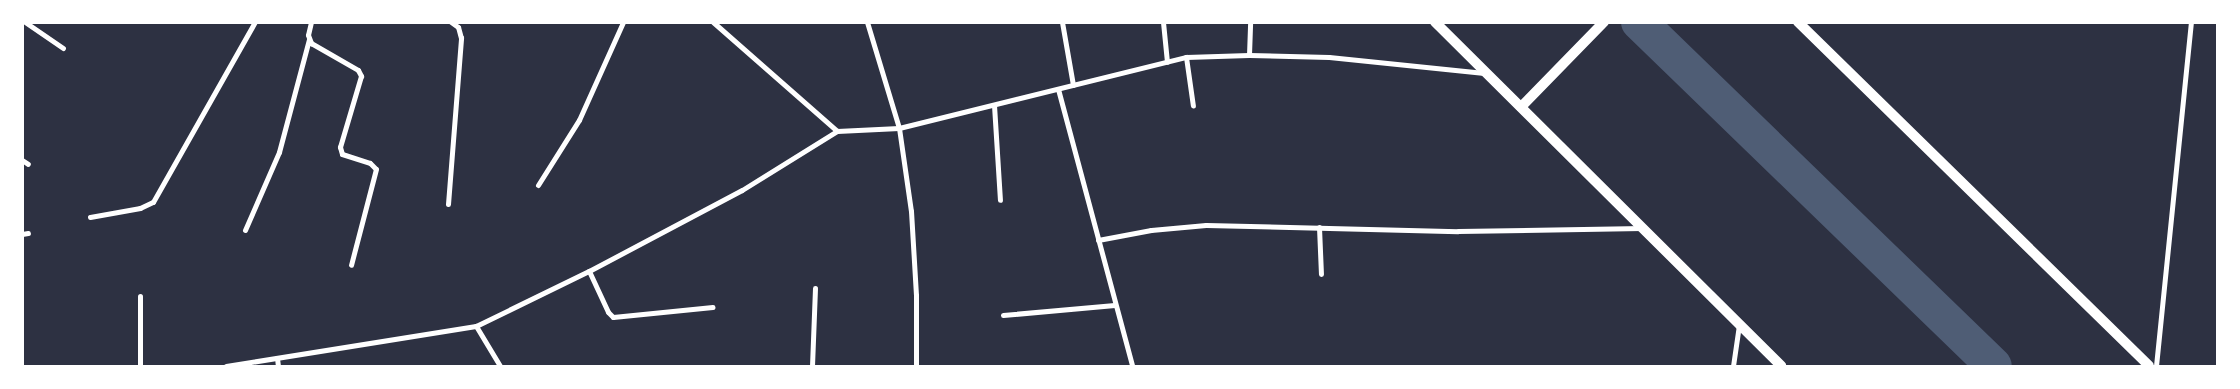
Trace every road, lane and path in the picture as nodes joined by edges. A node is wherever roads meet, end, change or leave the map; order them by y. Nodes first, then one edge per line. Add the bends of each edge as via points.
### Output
1 (24, 22) edge
2 (255, 22) edge
3 (311, 22) edge
4 (450, 22) edge
5 (623, 22) edge
6 (713, 22) edge
7 (867, 22) edge
8 (1062, 22) edge
9 (1164, 22) edge
10 (1250, 22) edge
11 (1435, 22) edge
12 (1604, 22) edge
13 (1798, 22) edge
14 (2191, 22) edge
15 (308, 39) junction
16 (63, 48) dead end
17 (1249, 55) junction
18 (1186, 57) junction
19 (1167, 62) junction
20 (1487, 74) junction
21 (1073, 85) junction
22 (1058, 89) junction
23 (994, 105) junction
24 (1193, 106) dead end
25 (1521, 107) junction
26 (899, 128) junction
27 (837, 131) junction
28 (22, 160) edge
29 (28, 164) dead end
30 (538, 185) dead end
31 (1000, 200) dead end
32 (448, 204) dead end
33 (90, 217) dead end
34 (1319, 227) junction
35 (1642, 228) junction
36 (246, 230) dead end
37 (1098, 240) junction
38 (351, 264) dead end
39 (589, 271) junction
40 (1321, 274) dead end
41 (814, 288) dead end
42 (140, 296) dead end
43 (1115, 305) junction
44 (713, 307) dead end
45 (1004, 316) dead end
46 (1739, 324) junction
47 (476, 326) junction
48 (277, 358) junction
49 (140, 366) edge
50 (226, 366) edge
51 (278, 366) edge
52 (500, 366) edge
53 (812, 366) edge
54 (916, 366) edge
55 (1132, 366) edge
56 (1733, 366) edge
57 (1781, 366) edge
58 (2149, 366) edge
59 (2156, 366) edge

1 - 16 street
2 - 33 street via 153,202 140,208
3 - 15 street
4 - 32 street via 458,27 461,38
5 - 30 street via 579,120
6 - 27 street
7 - 26 street
8 - 21 street
9 - 19 street
10 - 17 street
11 - 20 main road
12 - 25 main road
13 - 58 main road
14 - 59 street
15 - 36 street via 279,152
15 - 38 street via 358,70 361,76 340,146 342,154 370,162 376,169
17 - 18 street
17 - 20 street via 1339,58
18 - 19 street
18 - 24 street
19 - 21 street
20 - 25 main road
21 - 22 street
22 - 23 street
22 - 37 street
23 - 26 street
23 - 31 street
25 - 35 main road
26 - 27 street
26 - 54 street via 911,211
27 - 39 street via 742,190
28 - 29 street
34 - 35 street via 1458,231
34 - 37 street via 1206,225 1151,230
34 - 40 street
35 - 46 main road
37 - 43 street
39 - 44 street via 613,317
39 - 47 street
41 - 53 street
42 - 49 street
43 - 45 street
43 - 55 street
46 - 56 street
46 - 57 main road
47 - 48 street
47 - 52 street
48 - 50 street
48 - 51 street

